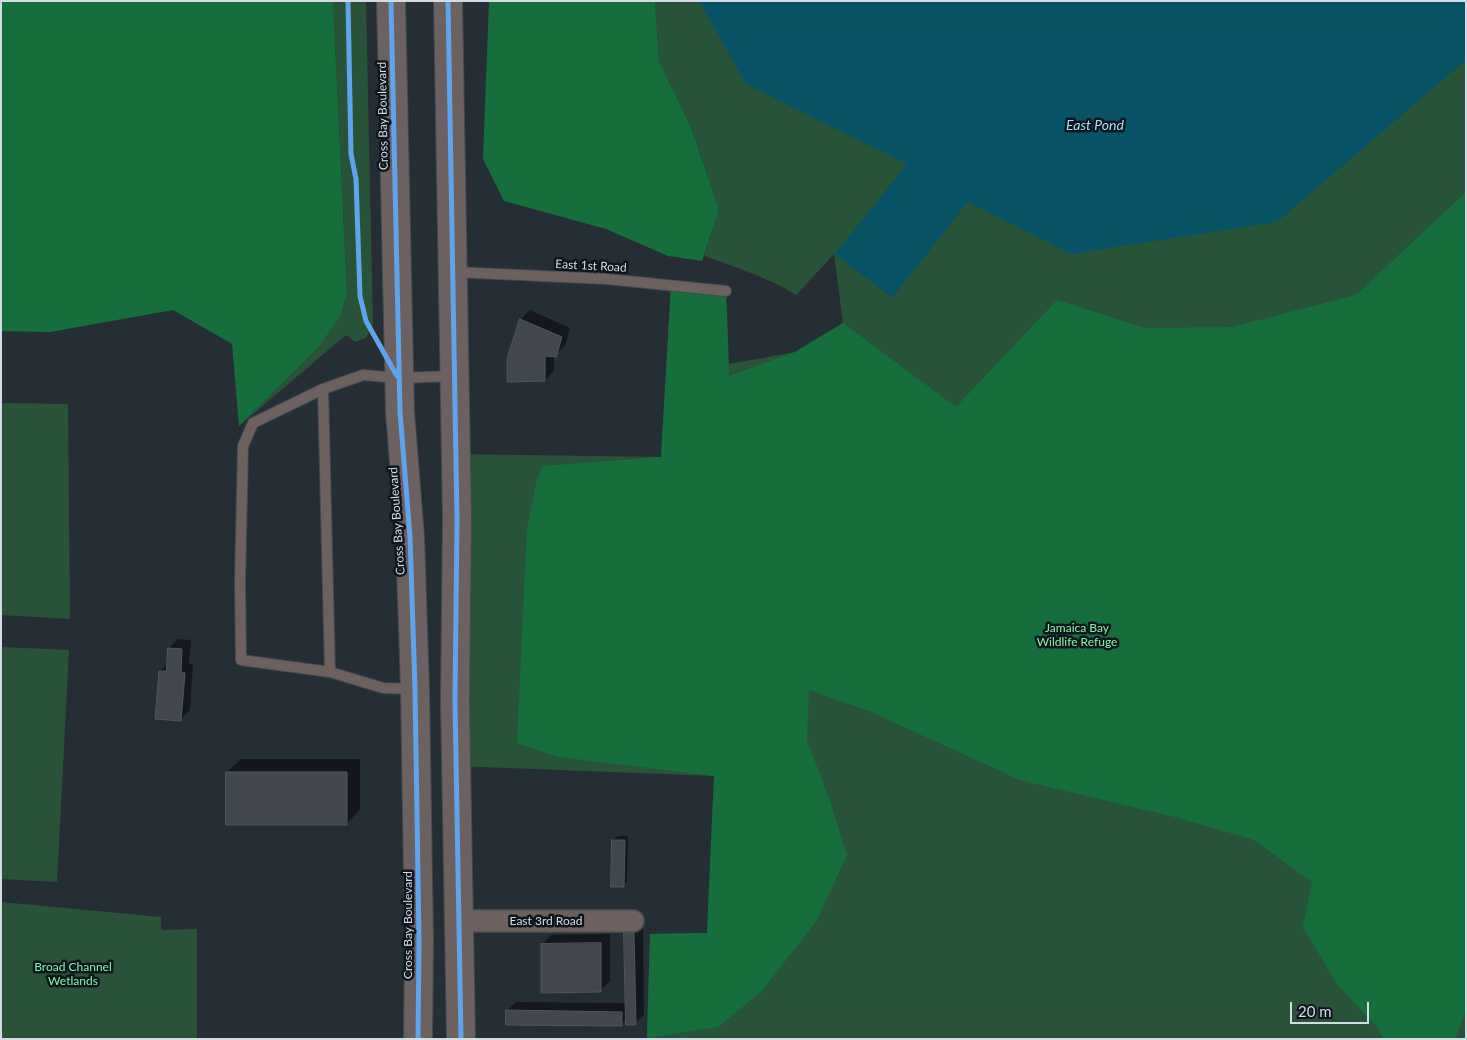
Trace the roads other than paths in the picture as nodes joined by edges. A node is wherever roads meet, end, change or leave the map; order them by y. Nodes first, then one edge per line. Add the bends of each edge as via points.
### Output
1 (391, 1) edge
2 (448, 1) edge
3 (454, 272) junction
4 (726, 291) dead end
5 (454, 376) junction
6 (399, 378) junction
7 (323, 389) junction
8 (330, 672) junction
9 (415, 689) junction
10 (633, 920) dead end
11 (459, 921) junction
12 (418, 1039) edge
13 (462, 1039) edge

1 - 6 main road, Cross Bay Boulevard
2 - 3 main road
3 - 4 lane, East 1st Road via 607,278
3 - 5 main road
5 - 6 lane
5 - 11 main road via 457,519 454,691
6 - 7 lane via 363,375
6 - 9 main road, Cross Bay Boulevard via 410,538
7 - 8 lane
7 - 8 lane via 253,423 243,446 241,660
8 - 9 lane via 383,688
9 - 12 main road, Cross Bay Boulevard
10 - 11 street, East 3rd Road
11 - 13 main road

